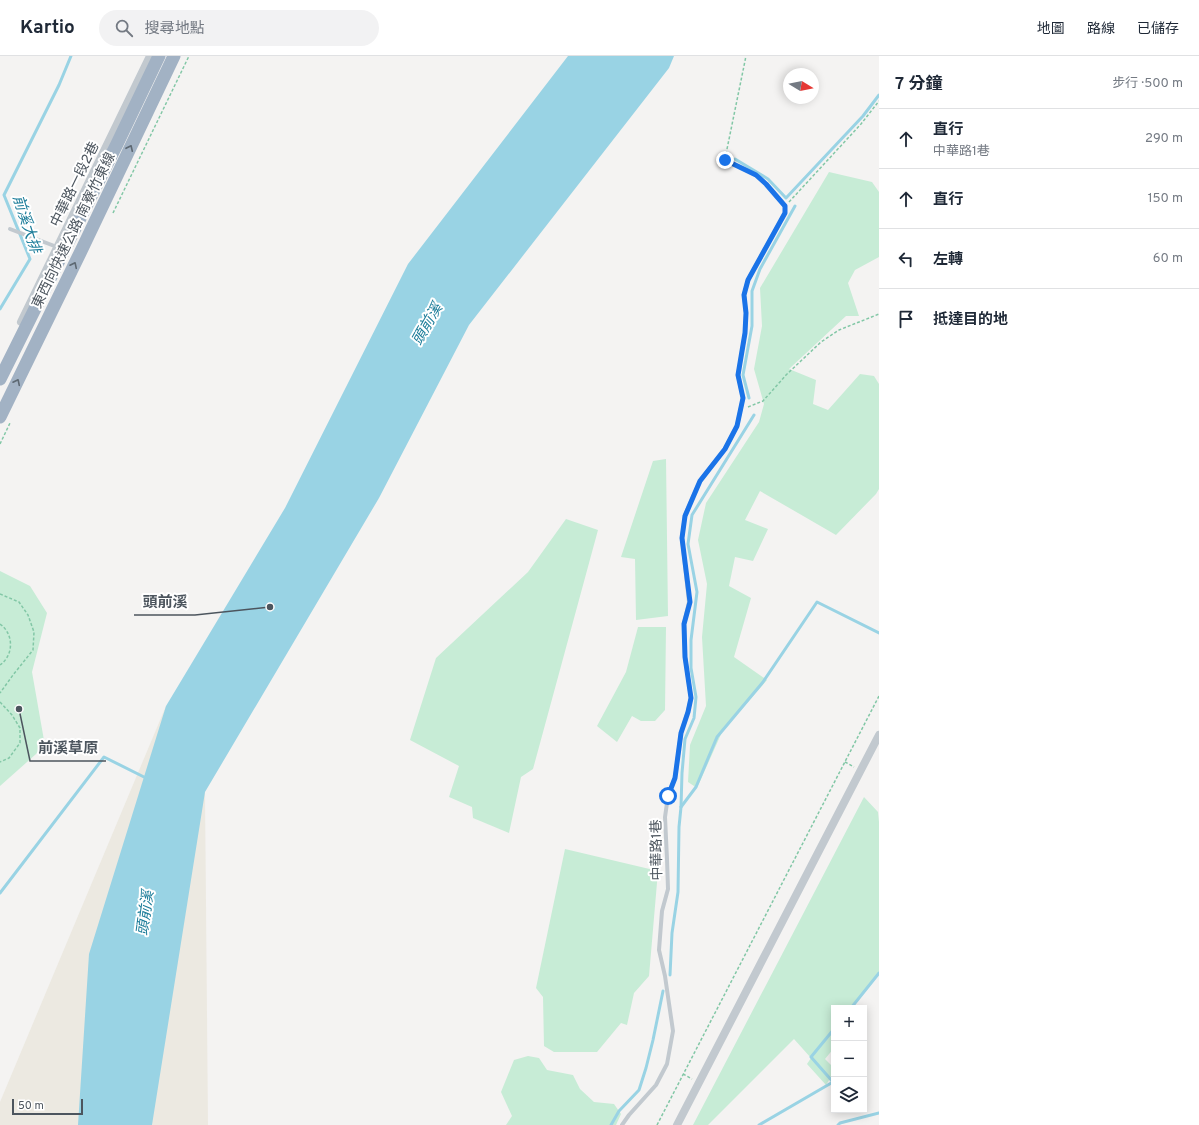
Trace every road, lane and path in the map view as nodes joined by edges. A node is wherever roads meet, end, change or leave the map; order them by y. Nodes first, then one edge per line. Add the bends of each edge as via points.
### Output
1 (150, 56) edge
2 (159, 56) edge
3 (174, 56) edge
4 (746, 56) edge
5 (879, 101) edge
6 (725, 160) joint
7 (785, 206) junction
8 (10, 229) dead end
9 (57, 247) junction
10 (879, 314) edge
11 (0, 366) edge
12 (0, 379) edge
13 (740, 409) junction
14 (0, 417) edge
15 (0, 594) edge
16 (0, 624) edge
17 (0, 665) edge
18 (0, 694) edge
19 (879, 696) edge
20 (0, 702) edge
21 (879, 735) edge
22 (0, 762) edge
23 (622, 1125) edge
24 (657, 1125) edge
25 (677, 1125) edge

1 - 9 street, 中華路一段2巷
2 - 12 highway, 東西向快速公路 南寮竹東線
14 -> 3 highway, 東西向快速公路 南寮竹東線
4 - 6 path
5 - 7 path
6 - 7 lane via 756,175
7 - 13 lane, 中華路1巷 via 785,213 748,280 744,295 745,333 738,375 743,398
8 - 9 lane
9 - 11 street, 中華路一段2巷
10 - 13 path via 839,330 821,342 763,401
13 - 23 lane, 中華路1巷 via 734,432 725,449 700,481 685,516 682,538 690,602 684,624 685,657 691,698 681,733 675,778 668,796 665,817 668,889 662,911 659,950 673,1031 667,1064 656,1085
15 - 18 path via 19,602 28,615 34,632 33,650
16 - 17 path via 10,636 11,649
19 - 24 path
20 - 22 path via 20,728 20,743 9,758
21 - 25 street

